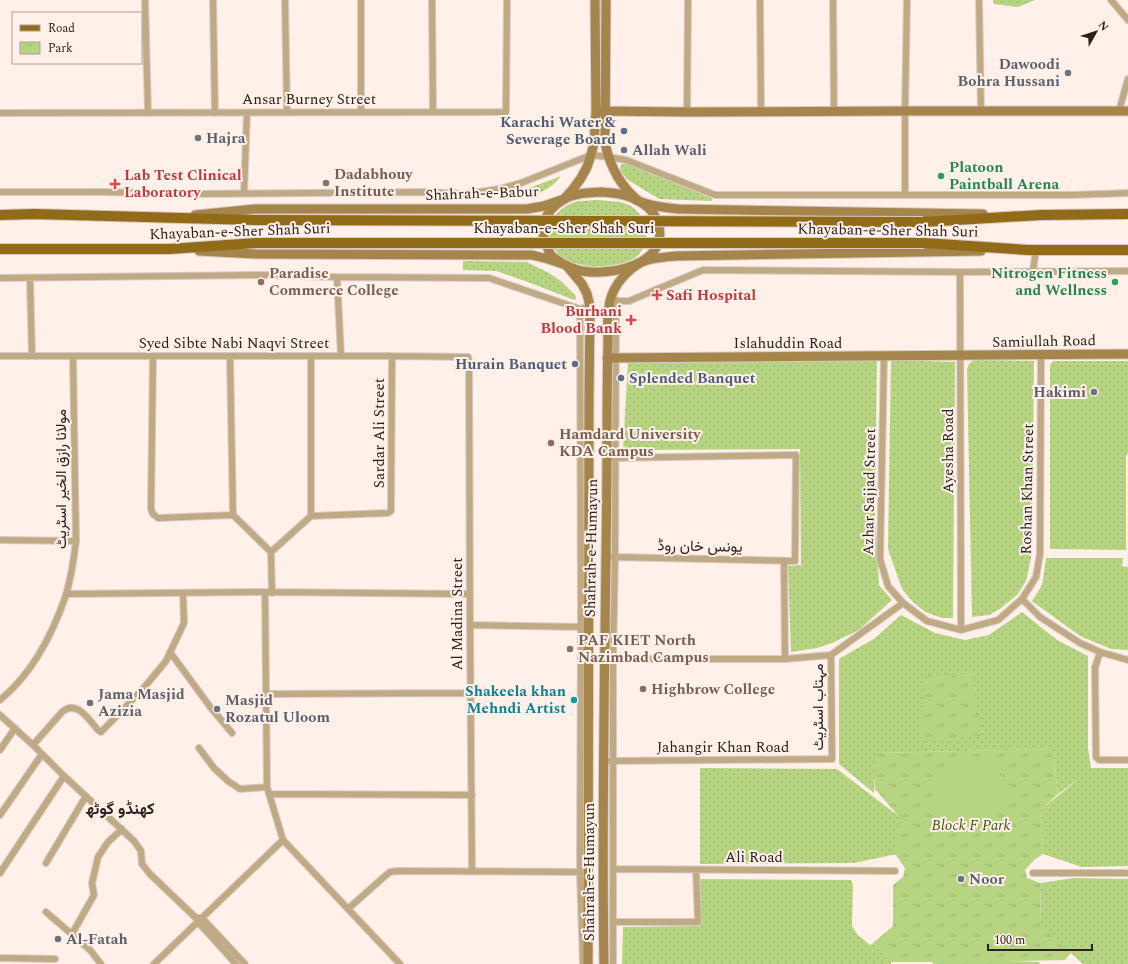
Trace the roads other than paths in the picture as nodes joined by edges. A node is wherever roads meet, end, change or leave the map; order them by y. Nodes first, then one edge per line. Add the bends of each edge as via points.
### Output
1 (146, 0) edge
2 (213, 0) edge
3 (285, 0) edge
4 (361, 0) edge
5 (432, 0) edge
6 (507, 0) edge
7 (595, 0) edge
8 (606, 0) edge
9 (688, 0) edge
10 (760, 0) edge
11 (834, 0) edge
12 (907, 0) edge
13 (979, 0) edge
14 (1111, 0) edge
15 (1128, 20) edge
16 (1128, 79) edge
17 (596, 111) junction
18 (605, 111) junction
19 (905, 111) junction
20 (982, 111) junction
21 (1124, 111) edge
22 (287, 112) junction
23 (361, 112) junction
24 (433, 112) junction
25 (687, 112) junction
26 (761, 112) junction
27 (834, 112) junction
28 (0, 113) edge
29 (148, 113) junction
30 (215, 113) junction
31 (247, 113) junction
32 (591, 155) junction
33 (608, 157) junction
34 (0, 192) edge
35 (244, 193) junction
36 (1128, 193) edge
37 (905, 195) junction
38 (564, 199) junction
39 (636, 199) junction
40 (1128, 214) edge
41 (0, 215) edge
42 (1041, 215) junction
43 (169, 217) junction
44 (0, 249) edge
45 (170, 249) junction
46 (1032, 250) junction
47 (1128, 250) edge
48 (640, 263) junction
49 (566, 265) junction
50 (1128, 271) edge
51 (960, 272) junction
52 (1033, 272) junction
53 (337, 277) junction
54 (0, 278) edge
55 (30, 278) junction
56 (604, 304) junction
57 (580, 309) junction
58 (1041, 354) junction
59 (1128, 354) edge
60 (0, 356) edge
61 (32, 356) junction
62 (73, 356) junction
63 (153, 356) junction
64 (230, 356) junction
65 (311, 356) junction
66 (341, 356) junction
67 (392, 356) junction
68 (961, 356) junction
69 (468, 357) joint
70 (884, 357) junction
71 (611, 358) junction
72 (589, 457) junction
73 (611, 458) junction
74 (233, 515) junction
75 (311, 516) junction
76 (0, 540) edge
77 (76, 541) junction
78 (271, 552) junction
79 (615, 557) junction
80 (605, 558) junction
81 (784, 560) junction
82 (268, 592) junction
83 (183, 593) junction
84 (66, 594) junction
85 (469, 594) junction
86 (1022, 599) junction
87 (903, 604) junction
88 (470, 625) junction
89 (585, 626) junction
90 (961, 630) junction
91 (170, 652) junction
92 (1100, 652) junction
93 (831, 655) junction
94 (608, 659) junction
95 (785, 659) junction
96 (1128, 660) edge
97 (470, 693) junction
98 (266, 694) junction
99 (0, 700) edge
100 (0, 715) edge
101 (15, 728) junction
102 (232, 733) dead end
103 (33, 745) junction
104 (199, 748) dead end
105 (0, 750) edge
106 (42, 754) junction
107 (832, 759) joint
108 (613, 760) junction
109 (1128, 760) edge
110 (603, 761) junction
111 (64, 776) junction
112 (267, 787) junction
113 (269, 794) junction
114 (472, 795) junction
115 (86, 796) junction
116 (0, 815) edge
117 (122, 829) junction
118 (283, 840) junction
119 (46, 863) dead end
120 (2, 865) edge
121 (613, 869) junction
122 (696, 870) junction
123 (472, 871) junction
124 (895, 871) dead end
125 (580, 872) junction
126 (0, 873) edge
127 (1033, 873) dead end
128 (1128, 873) edge
129 (349, 908) junction
130 (46, 912) dead end
131 (199, 919) junction
132 (613, 922) junction
133 (72, 934) junction
134 (0, 958) edge
135 (55, 959) dead end
136 (101, 964) edge
137 (154, 964) edge
138 (236, 964) edge
139 (245, 964) edge
140 (400, 964) edge
141 (583, 964) edge
142 (588, 964) edge
143 (604, 964) edge
144 (613, 964) edge

1 - 29 street
2 - 30 street
3 - 22 street
4 - 23 street
5 - 24 street
6 - 24 street, Ansar Burney Street via 506,112
7 - 17 main road, Shahrah-e-Babur
8 - 18 main road
9 - 25 street
10 - 26 street
11 - 27 street
12 - 19 street
13 - 20 street
14 - 15 street
16 - 21 street
17 - 18 main road
17 - 32 main road, Shahrah-e-Babur
18 - 25 main road
18 - 33 main road via 605,143
19 - 20 main road
19 - 27 main road
19 - 37 street
20 - 21 main road
22 - 23 street, Ansar Burney Street
22 - 31 street, Ansar Burney Street
23 - 24 street, Ansar Burney Street
25 - 26 main road
26 - 27 main road
28 - 29 street, Ansar Burney Street
29 - 30 street, Ansar Burney Street
30 - 31 street, Ansar Burney Street
31 - 35 street
32 - 33 street
32 - 35 street via 521,183 466,194
32 - 38 main road, Shahrah-e-Babur via 581,178
33 - 37 street via 626,160 715,195
33 - 39 main road via 619,179
34 - 35 street
36 - 37 street
38 - 39 main road via 601,192
38 - 43 main road, Shahrah-e-Babur via 528,209 255,209
38 - 49 main road via 552,207 546,216 543,230 545,244 551,256
39 - 42 main road via 665,208 678,209
39 - 48 main road via 649,208 657,219 660,234 657,246
40 - 42 main road, Khayaban-e-Sher Shah Suri
41 - 43 main road, Khayaban-e-Sher Shah Suri
42 - 43 main road, Khayaban-e-Sher Shah Suri, bridge via 923,222 255,220
44 - 45 main road, Khayaban-e-Sher Shah Suri
45 - 46 main road, Khayaban-e-Sher Shah Suri, bridge via 256,243 924,243
45 - 49 main road via 256,254 532,255
46 - 47 main road, Khayaban-e-Sher Shah Suri
46 - 48 main road via 676,256
46 - 52 street
48 - 49 main road via 622,270 603,272 582,271
48 - 56 main road, Shahrah-e-Humayun via 620,281
49 - 56 main road, Shahrah-e-Humayun via 587,294
50 - 52 street
51 - 52 street
51 - 56 street via 703,270 629,301
51 - 68 street, Ayesha Road
53 - 55 street via 254,275
53 - 57 street via 489,278
53 - 66 street
54 - 55 street
55 - 61 street
56 - 57 street
56 - 71 main road, Shahrah-e-Humayun
56 - 72 main road, Shahrah-e-Humayun
57 - 89 street
58 - 59 main road, Samiullah Road
58 - 68 main road, Samiullah Road
58 - 86 street, Roshan Khan Street via 1040,554 1036,577
60 - 61 street, Syed Sibte Nabi Naqvi Street
61 - 62 street, Syed Sibte Nabi Naqvi Street
62 - 63 street, Syed Sibte Nabi Naqvi Street
62 - 77 street, مولانا رازق الخیر اسٹریٹ
63 - 64 street, Syed Sibte Nabi Naqvi Street
63 - 74 street via 153,514 158,518
64 - 65 street, Syed Sibte Nabi Naqvi Street
64 - 74 street
65 - 66 street, Syed Sibte Nabi Naqvi Street
65 - 75 street
66 - 67 street, Syed Sibte Nabi Naqvi Street
67 - 69 street, Syed Sibte Nabi Naqvi Street
67 - 75 street, Sardar Ali Street via 391,511
68 - 70 main road, Islahuddin Road
68 - 90 street, Ayesha Road
69 - 85 street, Al Madina Street
70 - 71 main road, Islahuddin Road
70 - 87 street, Azhar Sajjad Street via 880,559 888,586
71 - 73 main road, Shahrah-e-Humayun
72 - 73 main road
72 - 89 main road, Shahrah-e-Humayun
73 - 79 street
73 - 80 main road, Shahrah-e-Humayun
73 - 81 street, یونس خان روڈ via 796,455 795,561
74 - 78 street
75 - 78 street
76 - 77 street
77 - 84 street, مولانا رازق الخیر اسٹریٹ
78 - 82 street
79 - 80 street, یونس خان روڈ
79 - 81 street, یونس خان روڈ
79 - 94 street
80 - 94 main road, Shahrah-e-Humayun
81 - 95 street
82 - 83 street
82 - 85 street
82 - 98 street
83 - 84 street
83 - 91 street via 184,623
84 - 99 street, مولانا رازق الخیر اسٹریٹ via 40,651 25,675
85 - 88 street, Al Madina Street
86 - 90 street, Roshan Khan Street via 998,620
86 - 92 street via 1040,617 1080,643
87 - 90 street, Azhar Sajjad Street via 927,621
87 - 93 street
88 - 89 street
88 - 97 street, Al Madina Street
89 - 125 street
89 - 142 main road, Shahrah-e-Humayun
91 - 102 street
91 - 103 street via 166,661 142,690 102,732 81,711 70,707 62,712
92 - 96 street
92 - 109 street via 1095,668 1096,757 1099,760
93 - 95 street
93 - 107 street, مہتاب اسٹریٹ
94 - 95 street
94 - 108 street
94 - 110 main road, Shahrah-e-Humayun
97 - 98 street
97 - 114 street, Al Madina Street
98 - 112 street
100 - 101 street
101 - 103 street
101 - 105 street
103 - 106 street
104 - 112 street via 214,768 240,789
106 - 111 street
106 - 116 street
107 - 108 street, Jahangir Khan Road
108 - 110 street, Jahangir Khan Road
108 - 121 street
110 - 143 main road, Shahrah-e-Humayun
111 - 115 street
111 - 120 street
112 - 113 street
113 - 114 street
113 - 118 street
114 - 123 street, Al Madina Street
115 - 117 street
115 - 119 street
117 - 131 street via 141,851 142,864 150,874
117 - 133 street via 108,842 98,857 92,883 94,895
118 - 129 street
118 - 131 street
120 - 126 street
121 - 122 street, Ali Road
121 - 132 street
122 - 124 street, Ali Road
122 - 132 street via 698,922
123 - 125 street
123 - 129 street via 390,872
125 - 141 street
127 - 128 street
129 - 140 street
130 - 133 street
131 - 137 street
131 - 138 street
131 - 139 street
132 - 144 street
133 - 136 street
134 - 135 street

